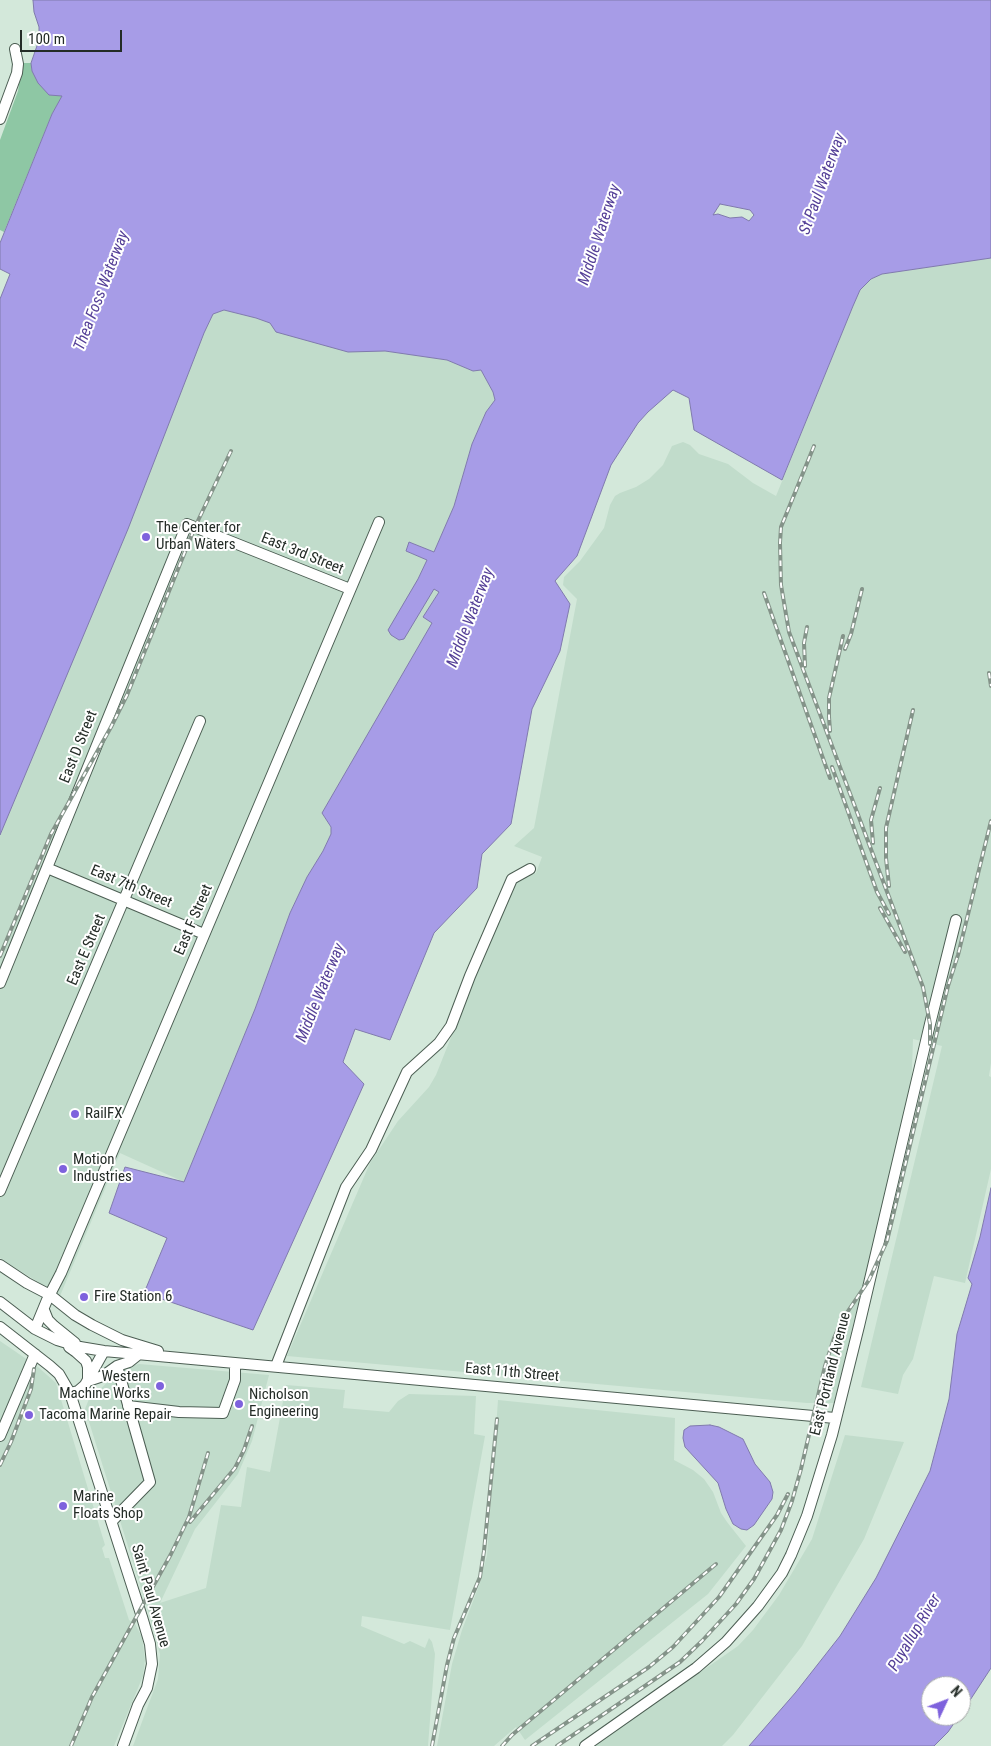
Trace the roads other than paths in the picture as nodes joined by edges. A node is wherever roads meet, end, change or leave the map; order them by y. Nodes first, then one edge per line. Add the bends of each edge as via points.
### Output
1 (15, 49) dead end
2 (0, 119) edge
3 (379, 522) dead end
4 (187, 524) joint
5 (350, 589) junction
6 (200, 721) dead end
7 (47, 868) junction
8 (530, 869) dead end
9 (124, 900) junction
10 (956, 920) dead end
11 (204, 934) junction
12 (0, 983) edge
13 (0, 1191) edge
14 (0, 1265) edge
15 (50, 1294) junction
16 (4, 1305) edge
17 (44, 1310) junction
18 (0, 1327) edge
19 (35, 1328) junction
20 (57, 1340) junction
21 (92, 1350) junction
22 (104, 1352) junction
23 (34, 1354) junction
24 (139, 1354) junction
25 (186, 1358) junction
26 (235, 1363) junction
27 (117, 1366) junction
28 (276, 1366) junction
29 (88, 1381) junction
30 (70, 1393) junction
31 (128, 1406) junction
32 (836, 1418) junction
33 (0, 1436) edge
34 (112, 1521) junction
35 (123, 1746) edge
36 (585, 1746) edge

1 - 2 street via 17,73
3 - 5 street, East F Street
4 - 5 street, East 3rd Street
4 - 7 street, East D Street
5 - 11 street, East F Street
6 - 9 street, East E Street
7 - 9 street, East 7th Street
7 - 12 street, East D Street
8 - 28 street via 512,879 451,1026 439,1043 407,1072 371,1150 346,1187
9 - 11 street, East 7th Street
9 - 13 street, East E Street
10 - 32 street, East Portland Avenue
11 - 15 street, East F Street
14 - 15 street, East 11th Street
15 - 17 street, East F Street
15 - 25 street, East 11th Street via 75,1315 108,1334
16 - 19 street, East 11th Street
17 - 19 street, East F Street
17 - 21 street via 48,1320 62,1334
18 - 23 street
19 - 20 street, East 11th Street
20 - 21 street, East 11th Street
20 - 29 street via 86,1362
21 - 22 street, East 11th Street
22 - 24 street, East 11th Street
22 - 29 street
23 - 30 street via 59,1374
23 - 33 street
24 - 25 street, East 11th Street
24 - 27 street
25 - 26 street, East 11th Street
26 - 28 street, East 11th Street
26 - 31 street via 235,1380 223,1413
27 - 29 street
27 - 31 street
28 - 32 street, East 11th Street
29 - 30 street via 78,1392
30 - 34 street, Saint Paul Avenue
31 - 34 street via 150,1482
32 - 36 street, East Portland Avenue via 799,1538 782,1572 758,1606 726,1642 696,1668
34 - 35 street, Saint Paul Avenue via 148,1637 152,1664 147,1688

